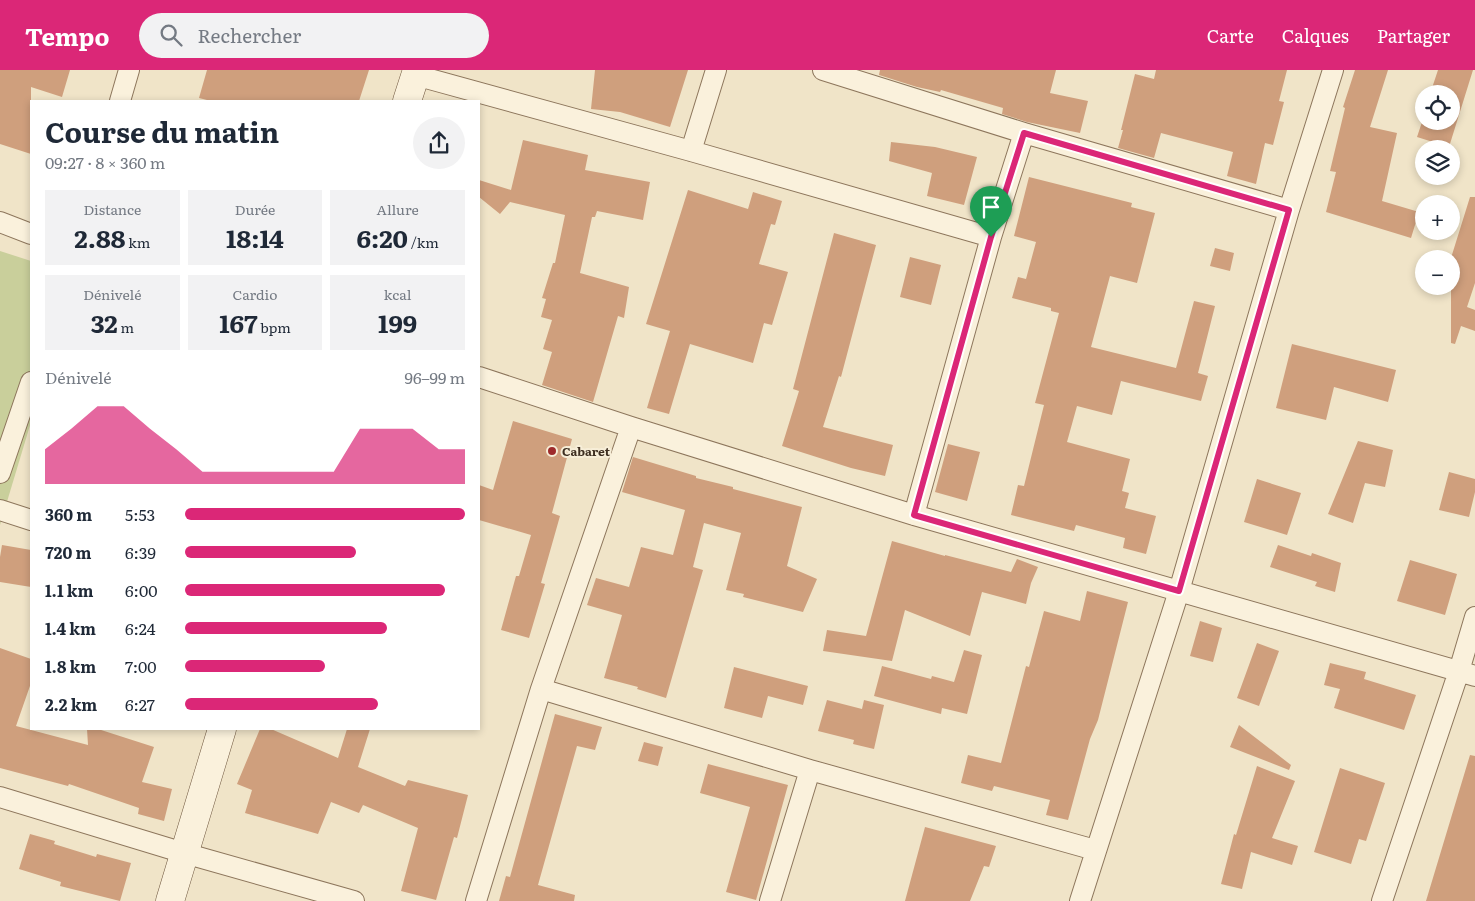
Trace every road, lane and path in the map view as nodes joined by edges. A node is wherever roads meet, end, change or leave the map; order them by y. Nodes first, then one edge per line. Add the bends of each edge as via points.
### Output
1 (129, 70) edge
2 (716, 70) edge
3 (823, 70) edge
4 (1333, 70) edge
5 (416, 72) edge
6 (120, 100) edge
7 (407, 100) edge
8 (1024, 133) junction
9 (691, 150) junction
10 (1289, 210) junction
11 (0, 222) edge
12 (30, 234) edge
13 (991, 237) junction
14 (480, 377) edge
15 (30, 385) edge
16 (631, 427) junction
17 (0, 473) edge
18 (0, 510) edge
19 (914, 515) junction
20 (30, 520) edge
21 (1179, 591) junction
22 (1475, 617) edge
23 (1467, 674) edge
24 (540, 689) junction
25 (222, 730) edge
26 (810, 770) junction
27 (0, 796) edge
28 (1095, 850) junction
29 (184, 853) junction
30 (170, 901) edge
31 (354, 901) edge
32 (476, 901) edge
33 (770, 901) edge
34 (1080, 901) edge
35 (1382, 901) edge

1 - 6 street
2 - 9 street
3 - 8 street
4 - 10 street
5 - 7 street
5 - 9 street
8 - 10 street
8 - 13 street
9 - 13 street
10 - 21 street
11 - 12 street
13 - 19 street
14 - 16 street
15 - 17 street
16 - 19 street
16 - 24 street
18 - 20 street
19 - 21 street
21 - 23 street
21 - 28 street
22 - 23 street
23 - 35 street
24 - 26 street
24 - 32 street
25 - 29 street
26 - 28 street
26 - 33 street
27 - 29 street
28 - 34 street
29 - 30 street
29 - 31 street

